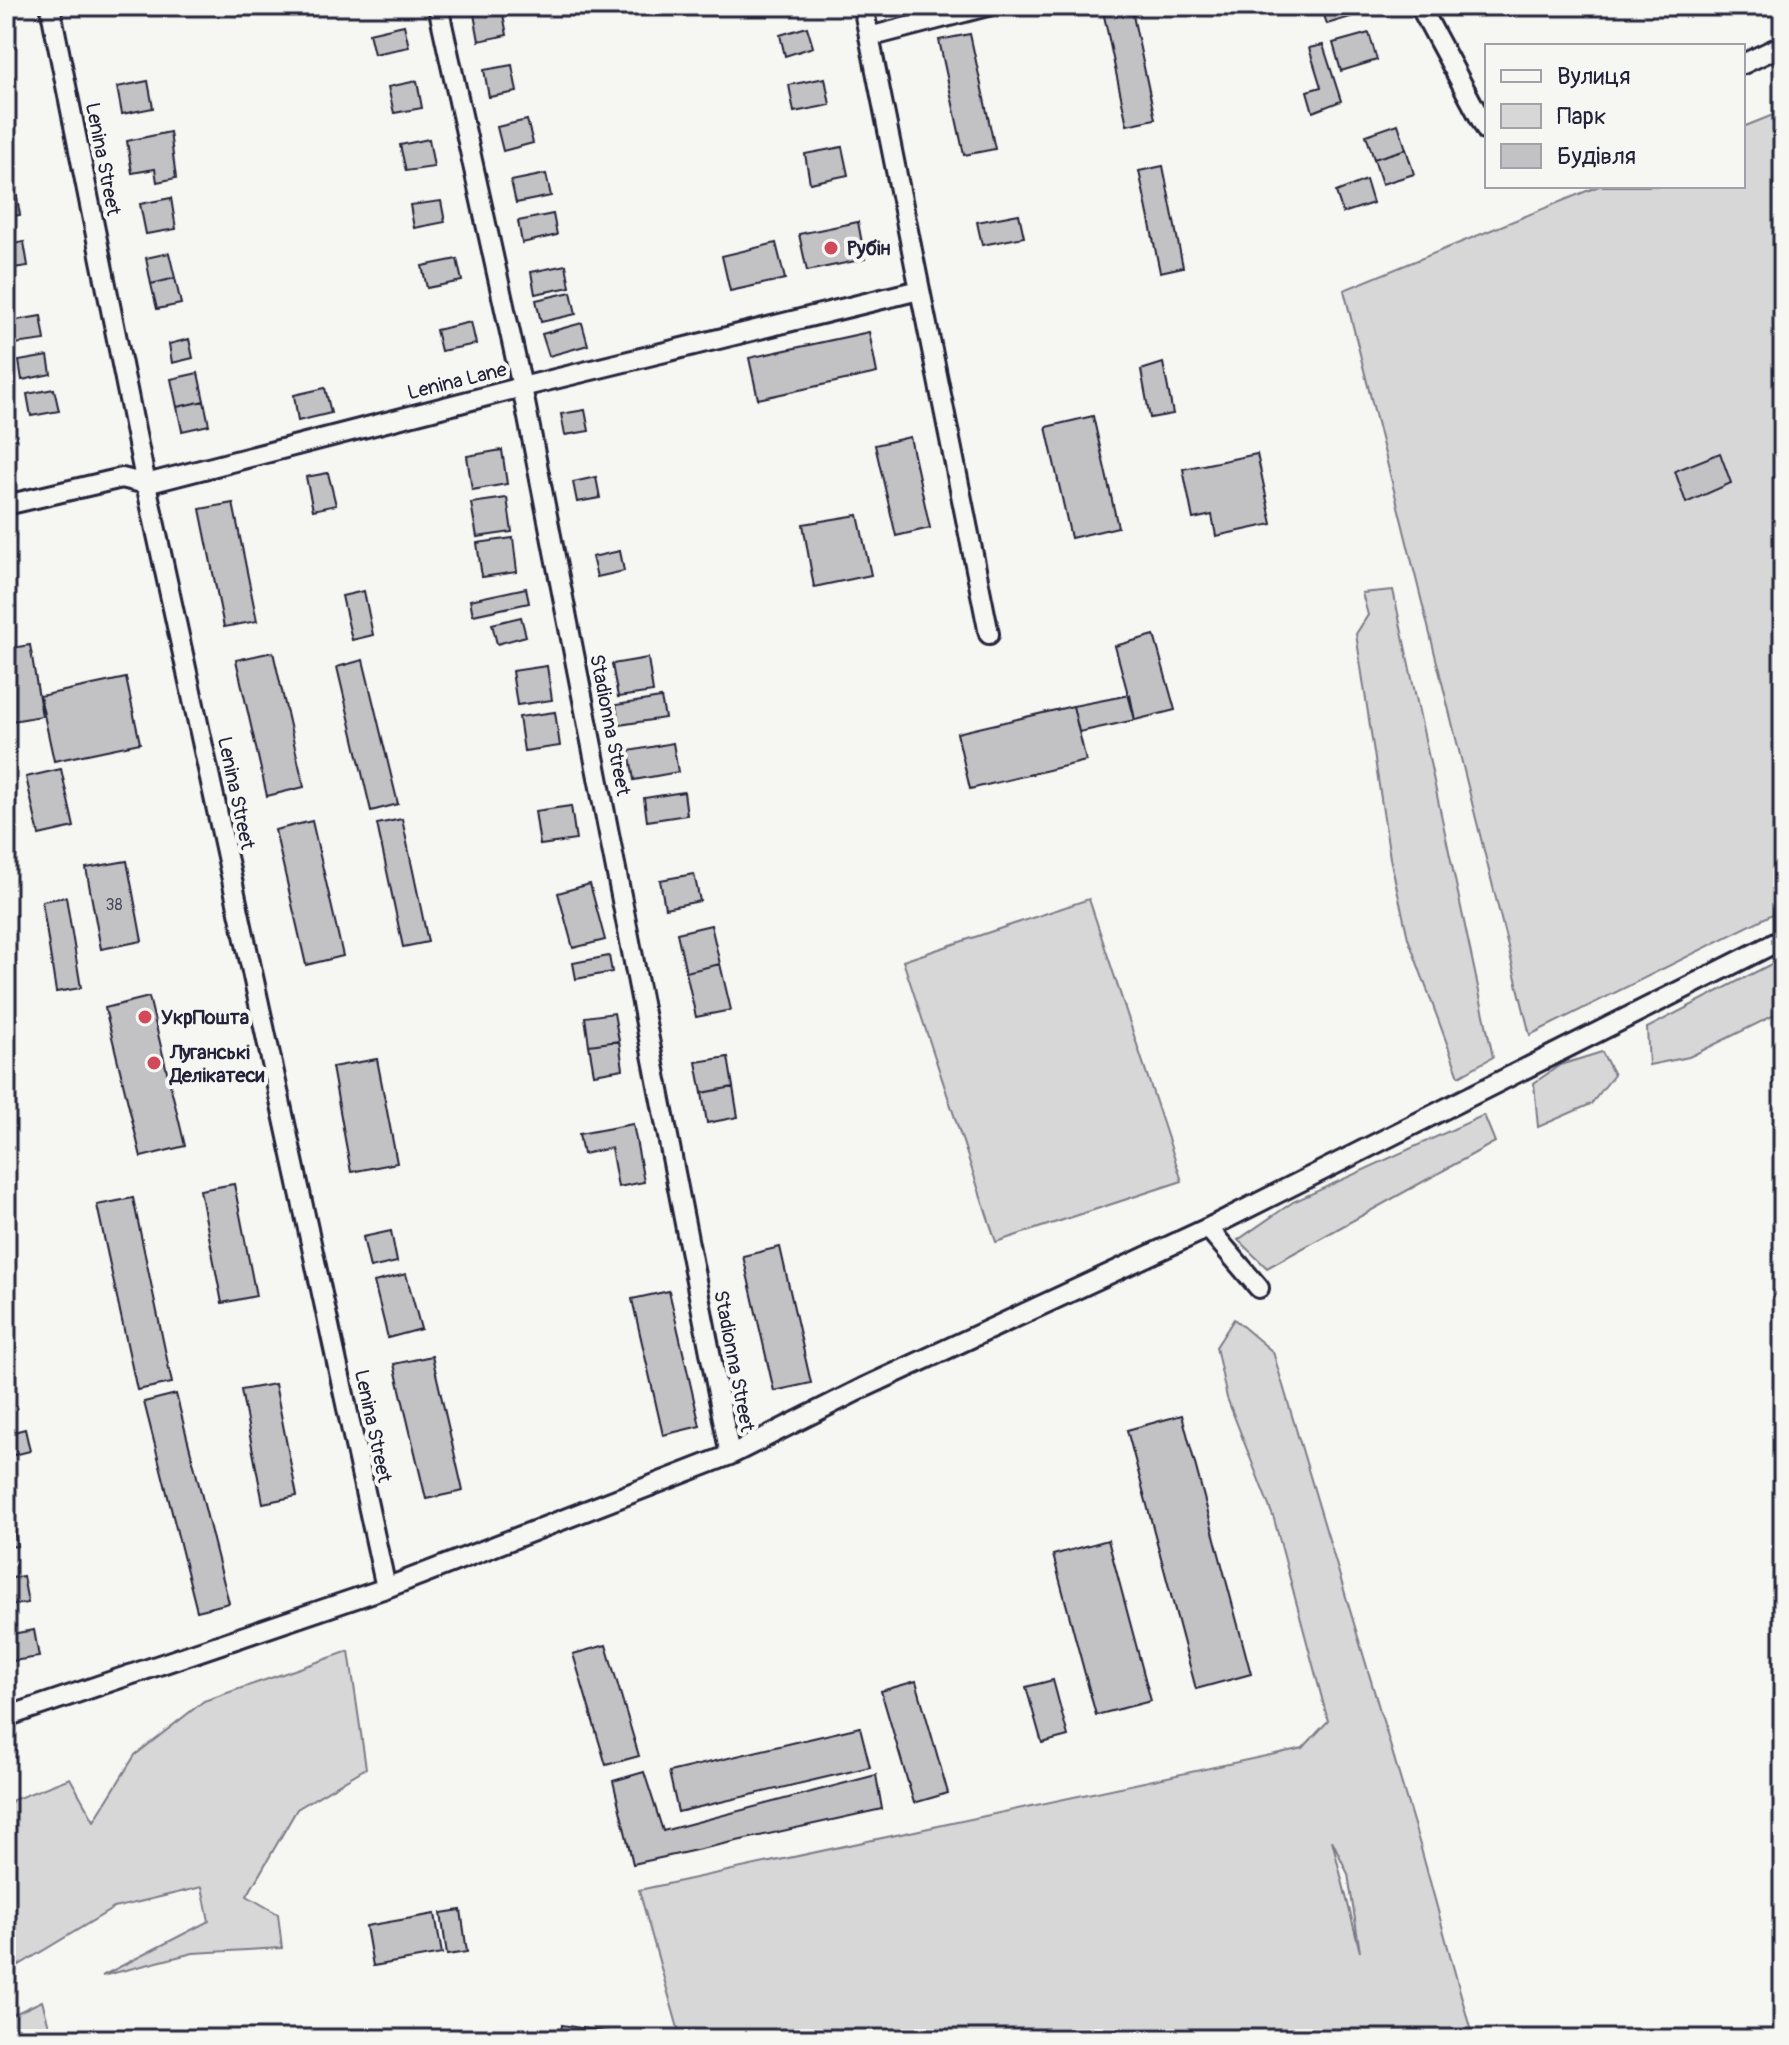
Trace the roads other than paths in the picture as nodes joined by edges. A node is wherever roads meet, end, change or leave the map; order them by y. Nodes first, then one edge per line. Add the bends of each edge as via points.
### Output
1 (50, 6) edge
2 (438, 6) edge
3 (863, 6) edge
4 (988, 6) edge
5 (1420, 6) edge
6 (869, 37) junction
7 (1783, 45) edge
8 (1745, 63) edge
9 (1485, 127) edge
10 (919, 290) junction
11 (522, 387) junction
12 (146, 484) junction
13 (6, 505) edge
14 (989, 634) dead end
15 (1783, 939) edge
16 (1208, 1228) junction
17 (1259, 1288) dead end
18 (730, 1455) junction
19 (386, 1588) junction
20 (6, 1717) edge

1 - 12 street, Lenina Street
2 - 11 street, Stadionna Street
3 - 6 street
4 - 6 street
5 - 9 street
6 - 10 street
7 - 8 street
10 - 11 street, Lenina Lane
10 - 14 street
11 - 12 street, Lenina Lane
11 - 18 street, Stadionna Street
12 - 13 street, Lenina Lane via 122,478
12 - 19 street, Lenina Street
15 - 16 street
16 - 17 street
16 - 18 street
18 - 19 street
19 - 20 street

